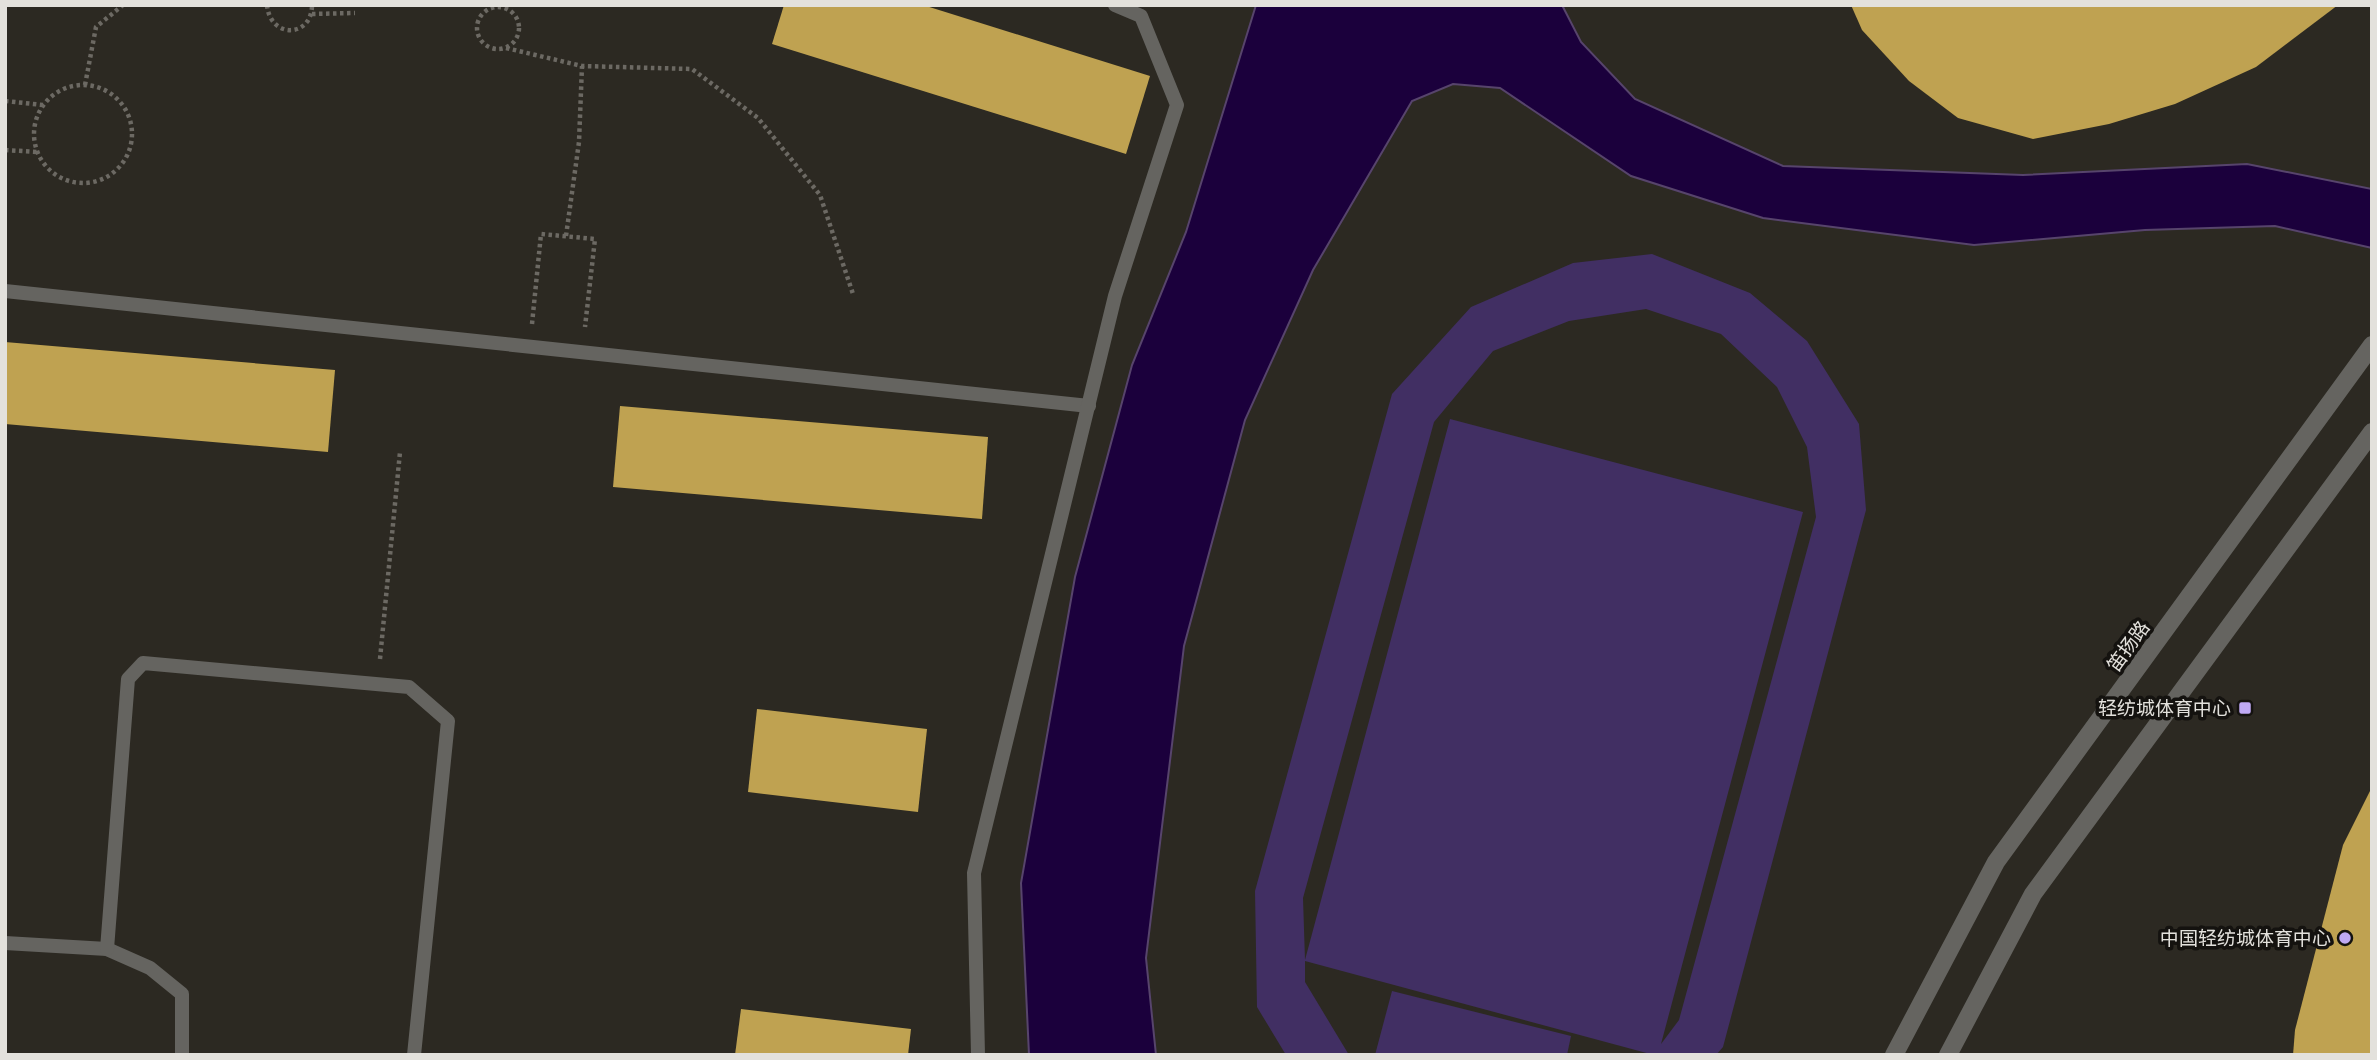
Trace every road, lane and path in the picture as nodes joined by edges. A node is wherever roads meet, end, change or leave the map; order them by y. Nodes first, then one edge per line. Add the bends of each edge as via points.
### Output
1 (123, 5) edge
2 (267, 5) edge
3 (312, 5) edge
4 (1115, 5) edge
5 (492, 6) edge
6 (355, 13) dead end
7 (312, 14) junction
8 (506, 48) junction
9 (582, 66) junction
10 (85, 85) junction
11 (5, 101) edge
12 (43, 105) junction
13 (5, 150) edge
14 (38, 152) junction
15 (566, 236) junction
16 (5, 291) edge
17 (853, 294) dead end
18 (2372, 345) edge
19 (529, 347) junction
20 (582, 352) junction
21 (1089, 406) junction
22 (2372, 432) edge
23 (400, 452) dead end
24 (377, 684) junction
25 (5, 943) edge
26 (107, 949) junction
27 (182, 1055) edge
28 (414, 1055) edge
29 (978, 1055) edge
30 (1894, 1055) edge
31 (1948, 1055) edge

1 - 10 path via 96,27
2 - 7 path via 276,25 289,30 303,26
3 - 7 path
4 - 21 lane via 1141,16 1177,105 1115,296
5 - 8 path via 507,8 520,24 517,38
5 - 8 path via 481,15 478,35 493,48
6 - 7 path
8 - 9 path
9 - 15 path via 579,142
9 - 17 path via 692,69 758,118 820,195
10 - 12 path via 54,93
10 - 14 path via 114,96 131,123 132,139 118,168 90,182 74,182 46,166
11 - 12 path
12 - 14 path via 33,136
13 - 14 path
15 - 19 path via 541,234
15 - 20 path via 595,239
16 - 19 lane
18 - 30 street, 笛扬路 via 1996,863
19 - 20 lane
20 - 21 lane
21 - 29 lane via 974,873
22 - 31 street via 2033,894
23 - 24 path
24 - 26 lane via 143,663 128,679
24 - 28 lane via 409,687 448,721
25 - 26 lane
26 - 27 lane via 150,968 182,994

